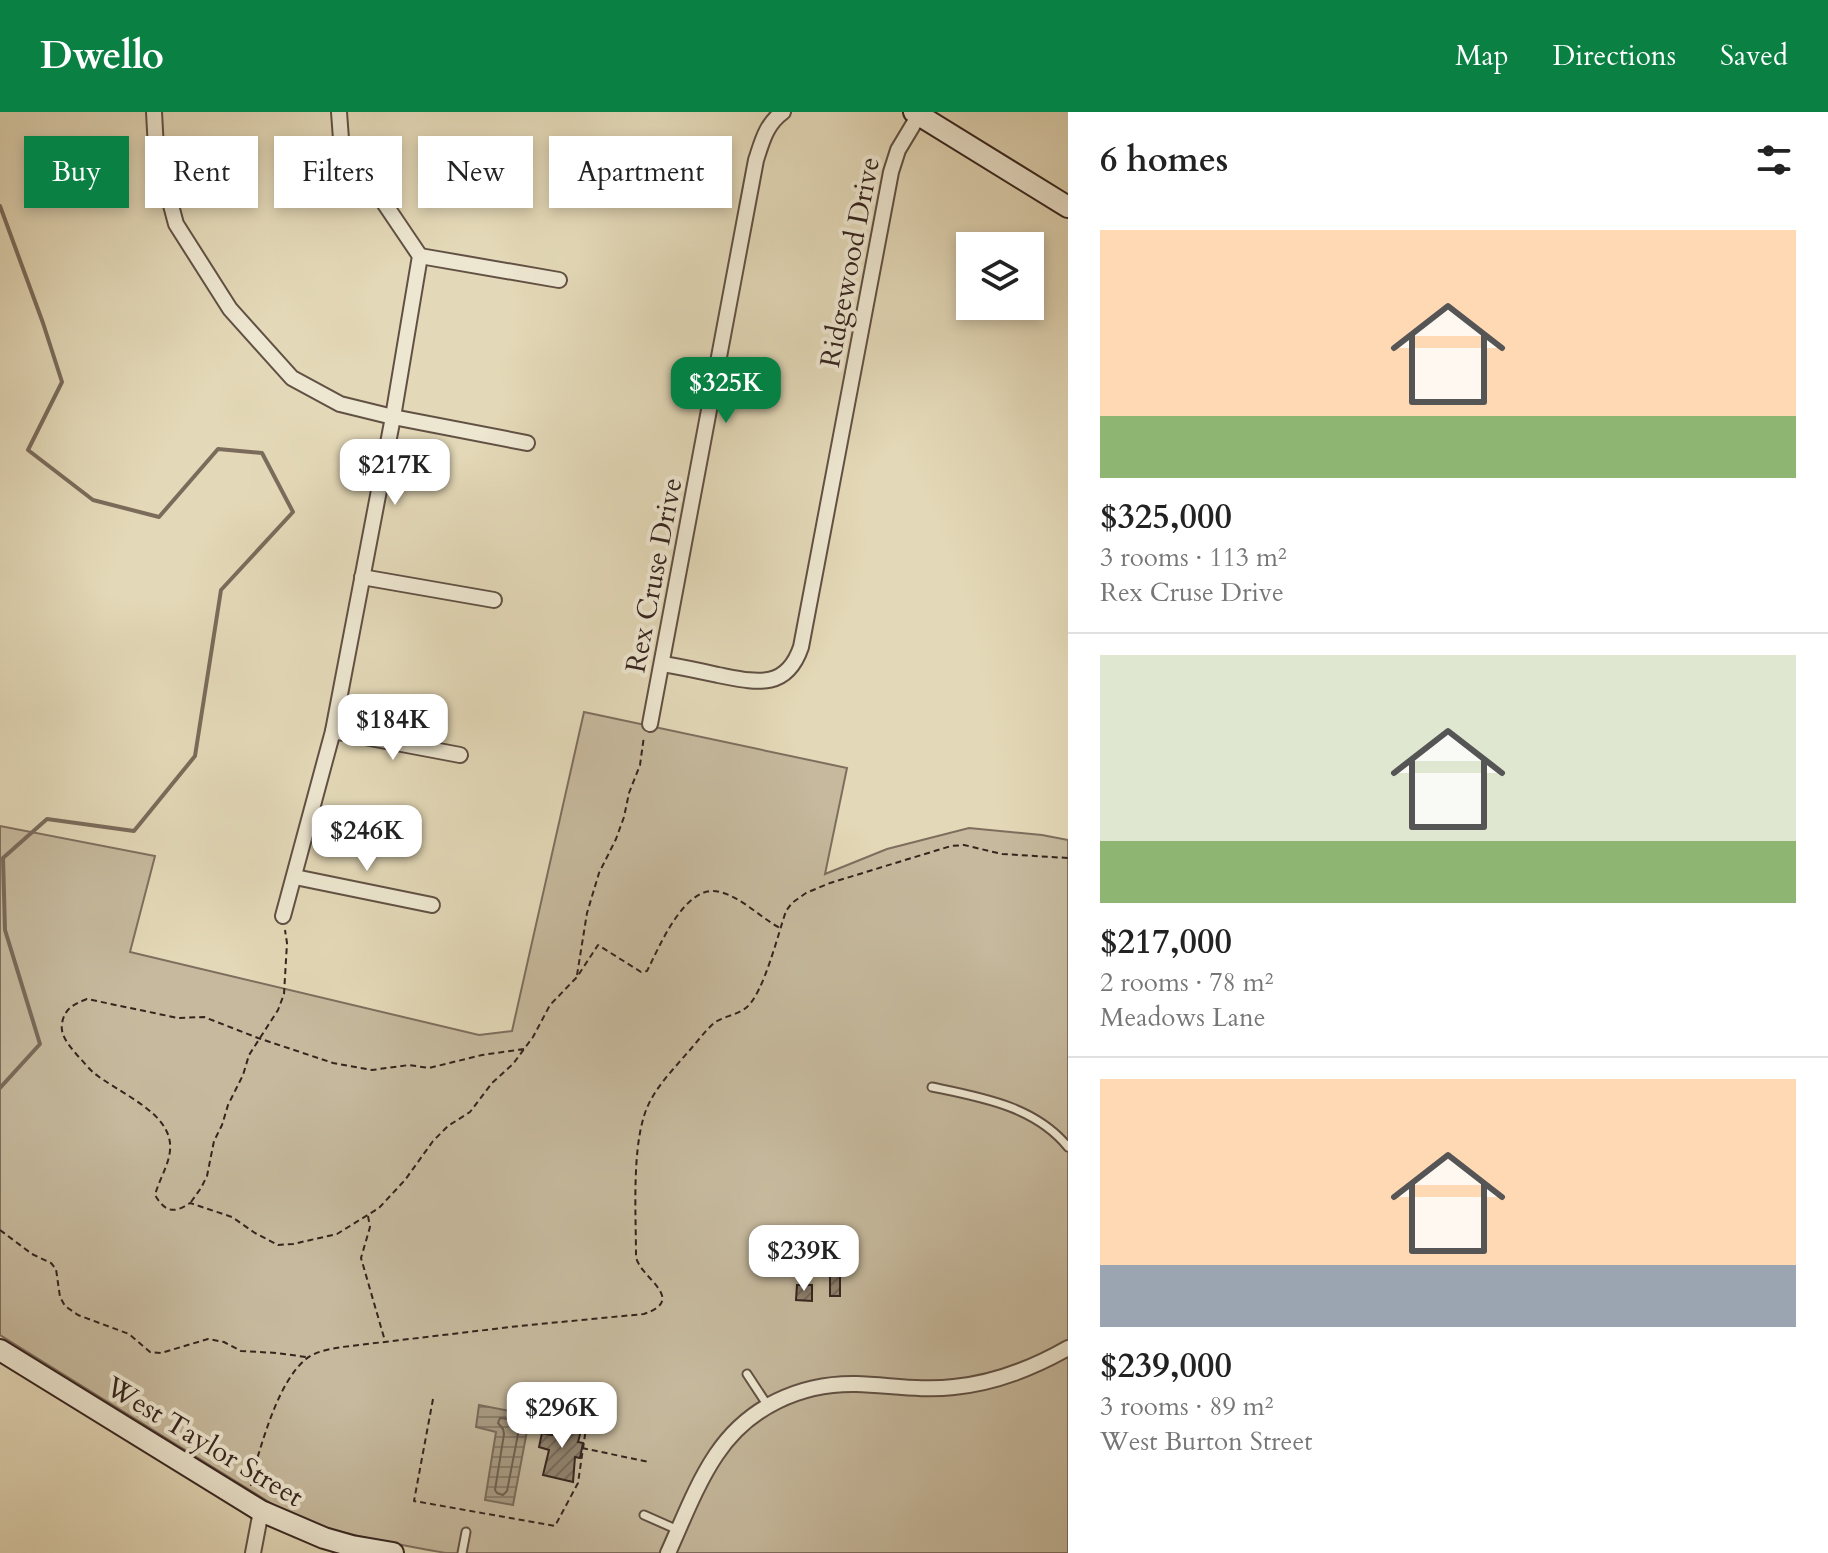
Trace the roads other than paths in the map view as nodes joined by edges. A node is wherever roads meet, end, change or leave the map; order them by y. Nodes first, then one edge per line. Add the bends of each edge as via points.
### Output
1 (154, 112) edge
2 (339, 112) edge
3 (783, 112) edge
4 (916, 114) edge
5 (1068, 207) edge
6 (420, 256) junction
7 (559, 280) dead end
8 (393, 417) junction
9 (527, 443) dead end
10 (362, 577) junction
11 (494, 600) dead end
12 (663, 664) junction
13 (650, 724) road end
14 (333, 731) junction
15 (460, 755) dead end
16 (295, 877) junction
17 (432, 905) dead end
18 (283, 916) road end
19 (932, 1087) dead end
20 (1068, 1147) edge
21 (1068, 1348) edge
22 (0, 1350) edge
23 (747, 1374) dead end
24 (768, 1406) junction
25 (261, 1511) junction
26 (644, 1515) dead end
27 (678, 1530) junction
28 (466, 1532) dead end
29 (253, 1553) edge
30 (393, 1553) edge
31 (462, 1553) edge
32 (668, 1553) edge

1 - 8 street via 156,149 176,224 230,309 292,378 340,404
2 - 6 street via 341,139
3 - 12 street, Rex Cruse Drive via 766,131 756,160
4 - 5 main road
4 - 12 street, Ridgewood Drive via 891,172 797,658 778,678 758,683
6 - 7 street
6 - 8 street
8 - 9 street
8 - 10 street
10 - 11 street
10 - 14 street
12 - 13 street, Rex Cruse Drive
14 - 15 street
14 - 16 street
16 - 17 street
16 - 18 street
19 - 20 lane via 1023,1112
21 - 24 street via 988,1382 953,1388 827,1386 800,1390
22 - 25 main road, West Taylor Street
23 - 24 lane
24 - 27 street via 717,1453
25 - 29 street
25 - 30 main road, West Taylor Street via 324,1538
26 - 27 lane
27 - 32 street
28 - 31 lane

